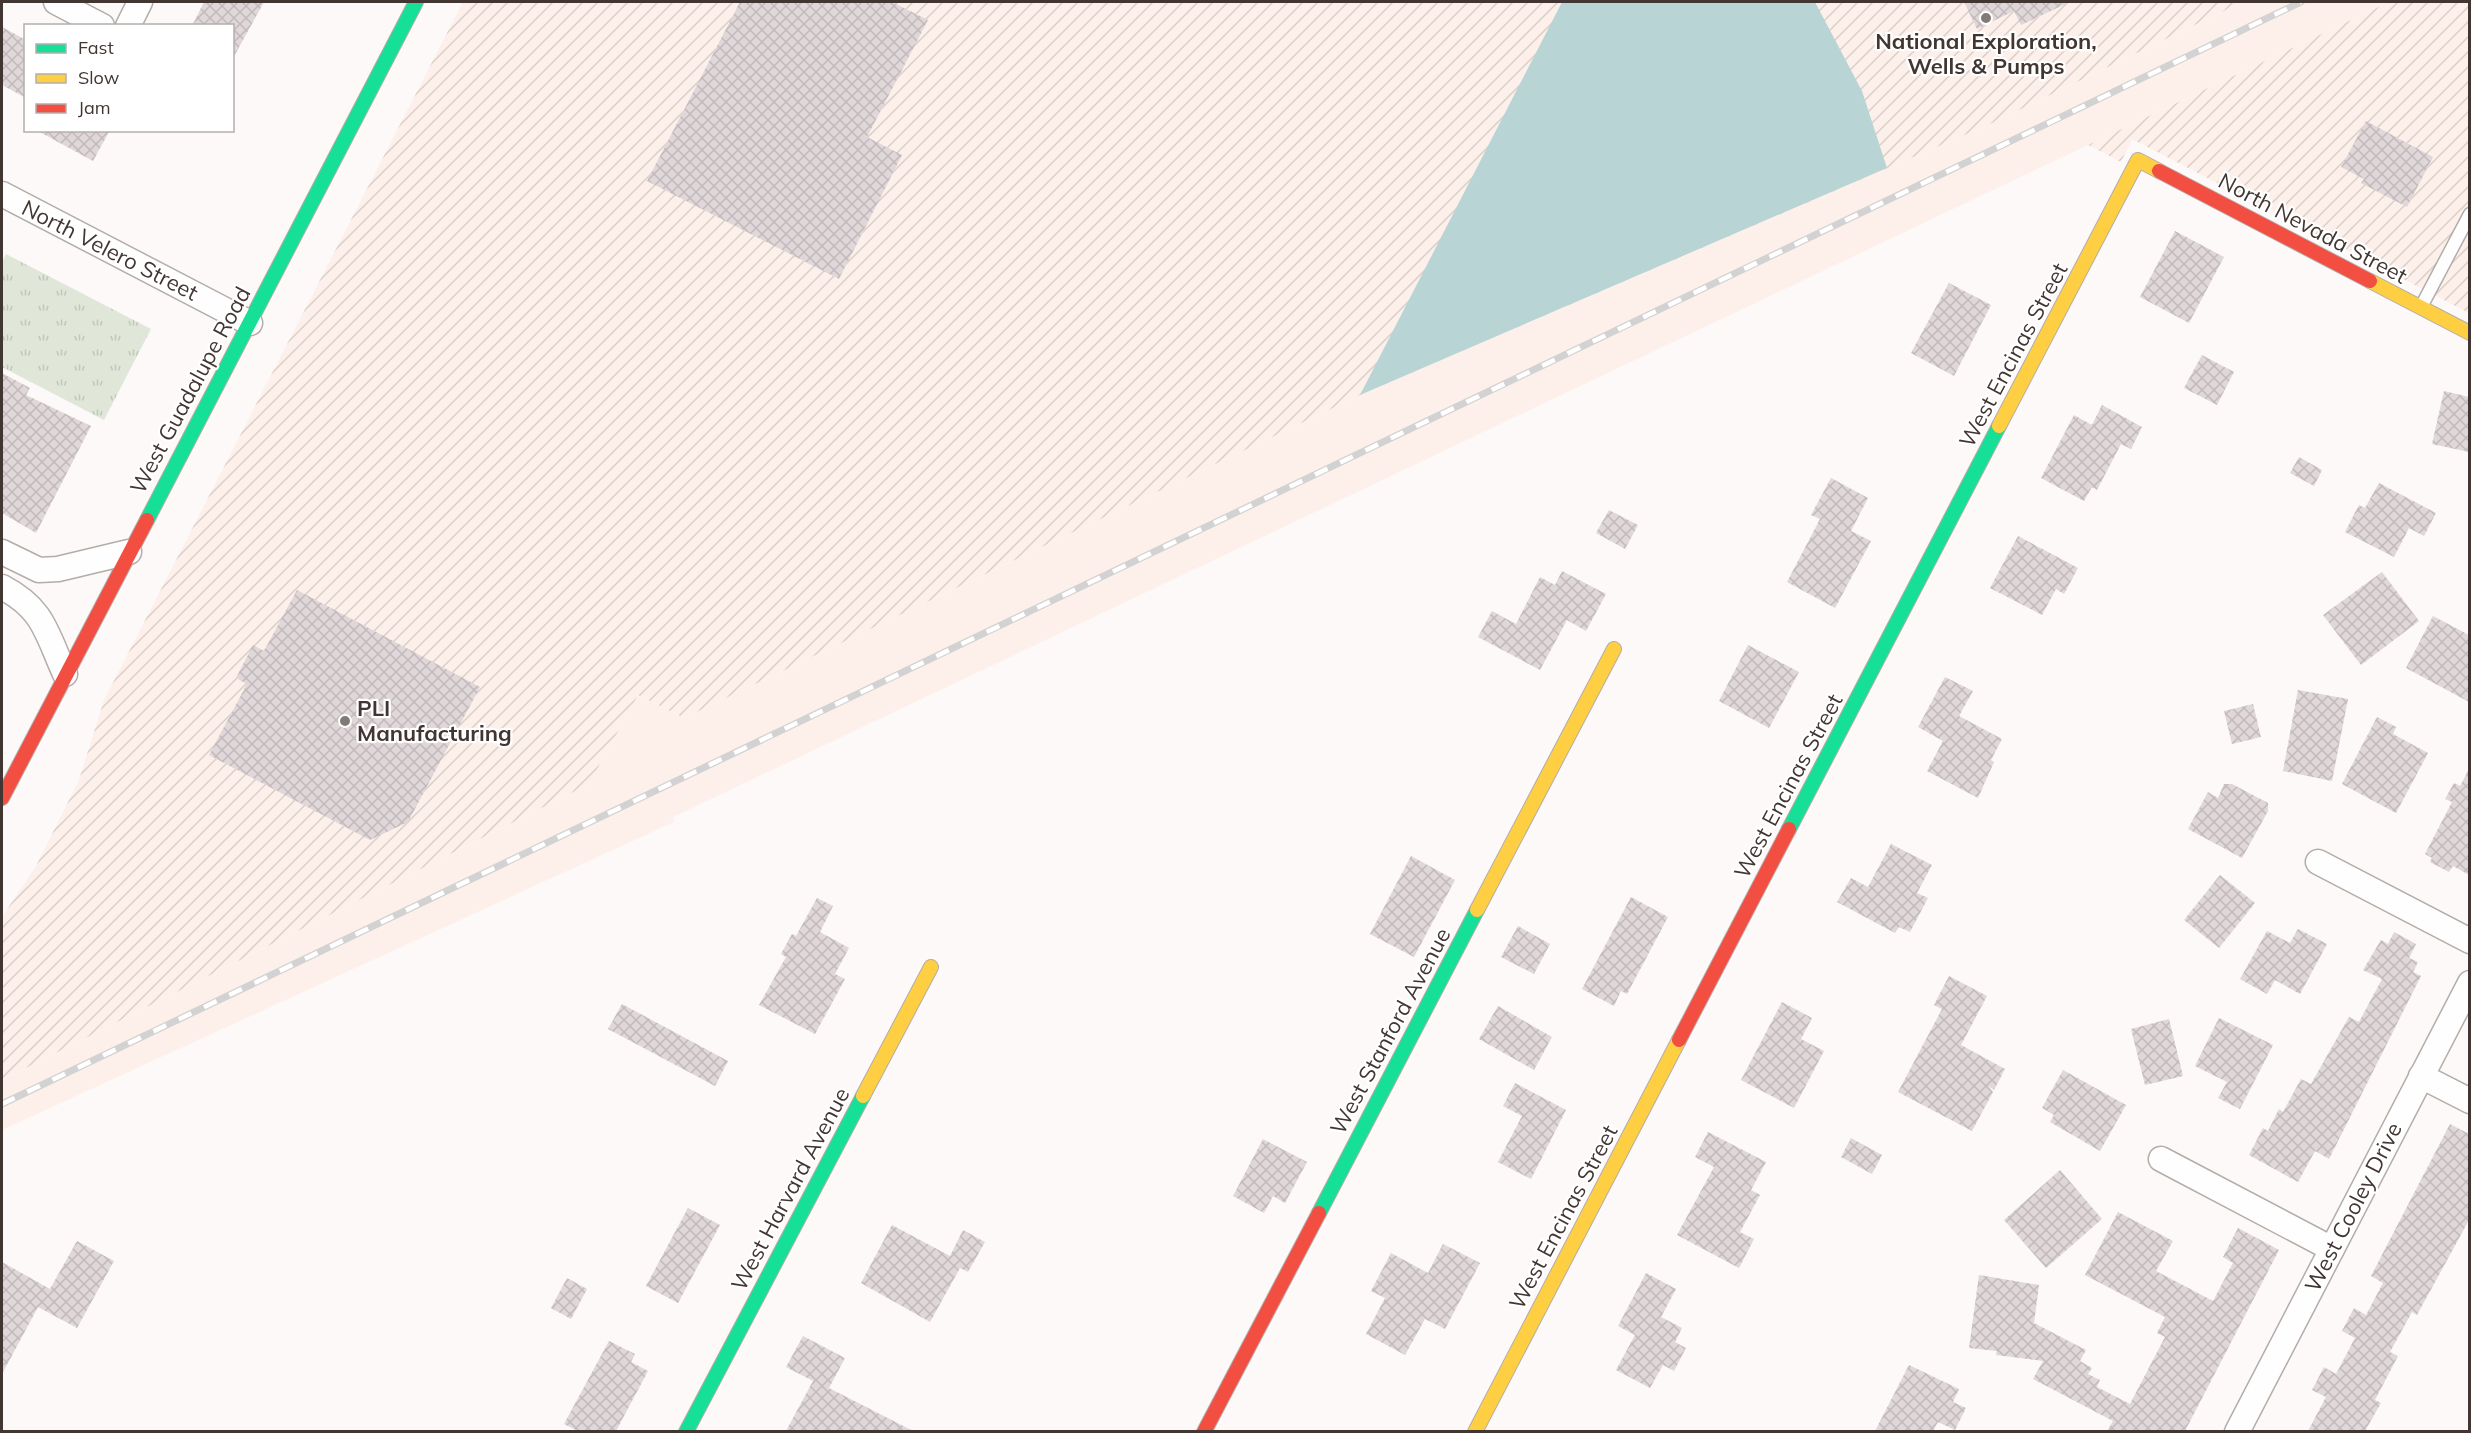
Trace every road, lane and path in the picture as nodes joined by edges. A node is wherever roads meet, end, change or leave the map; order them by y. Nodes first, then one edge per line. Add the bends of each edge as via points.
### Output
1 (56, 2) edge
2 (140, 2) edge
3 (416, 2) edge
4 (98, 24) edge
5 (129, 24) edge
6 (2138, 160) joint
7 (2, 194) edge
8 (2469, 214) edge
9 (2421, 308) junction
10 (250, 323) junction
11 (2469, 333) edge
12 (2, 552) edge
13 (129, 552) junction
14 (2, 587) edge
15 (1614, 649) dead end
16 (65, 674) junction
17 (2, 798) edge
18 (2318, 862) dead end
19 (2469, 941) edge
20 (931, 967) dead end
21 (2469, 983) edge
22 (2421, 1076) junction
23 (2469, 1101) edge
24 (2161, 1159) dead end
25 (2331, 1249) junction
26 (686, 1431) edge
27 (1204, 1431) edge
28 (1475, 1431) edge
29 (2237, 1431) edge

1 - 4 street
2 - 5 street
3 - 10 street, West Guadalupe Road
6 - 9 street, North Nevada Street
6 - 28 street, West Encinas Street
7 - 10 street, North Velero Street
8 - 9 lane
9 - 11 street, North Nevada Street
10 - 13 street, West Guadalupe Road
12 - 13 street via 39,570
13 - 16 street, West Guadalupe Road
14 - 16 street via 37,611
15 - 27 street, West Stanford Avenue
16 - 17 street, West Guadalupe Road
18 - 19 street
20 - 26 street, West Harvard Avenue
21 - 22 street, West Cooley Drive
22 - 23 street
22 - 25 street, West Cooley Drive
24 - 25 street
25 - 29 street, West Cooley Drive

